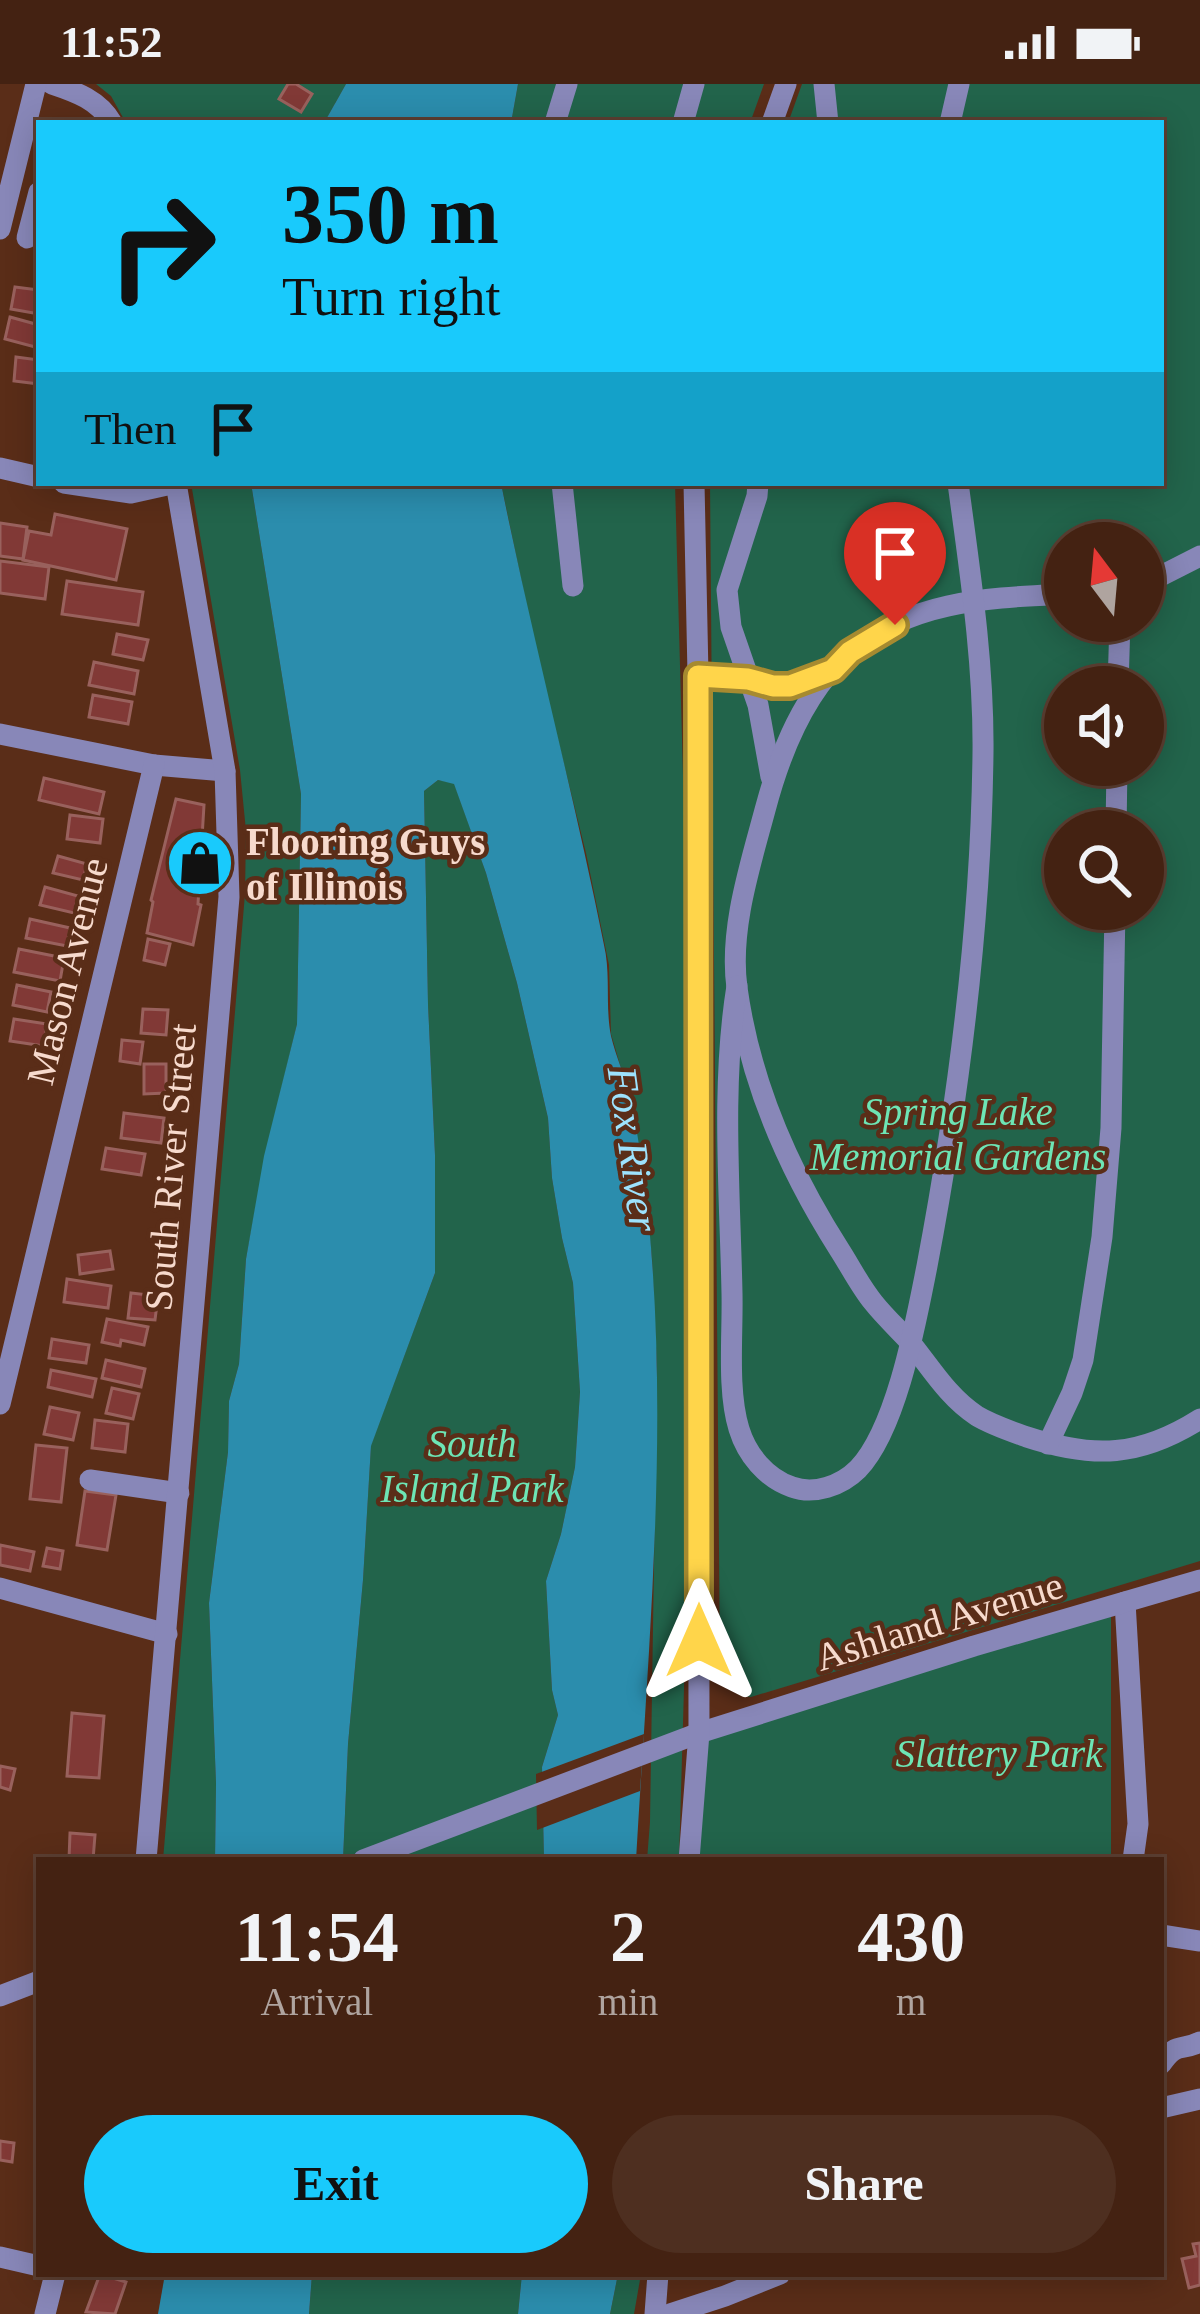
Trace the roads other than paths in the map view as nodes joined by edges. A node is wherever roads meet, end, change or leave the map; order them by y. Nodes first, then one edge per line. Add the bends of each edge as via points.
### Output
1 (36, 84) edge
2 (52, 84) edge
3 (567, 84) edge
4 (694, 84) edge
5 (786, 84) edge
6 (824, 84) edge
7 (959, 84) edge
8 (112, 120) edge
9 (556, 120) edge
10 (684, 120) edge
11 (773, 120) edge
12 (828, 120) edge
13 (951, 120) edge
14 (28, 160) edge
15 (0, 230) edge
16 (33, 239) edge
17 (0, 468) edge
18 (36, 477) edge
19 (78, 486) edge
20 (162, 486) edge
21 (177, 486) edge
22 (562, 486) edge
23 (694, 486) edge
24 (758, 486) edge
25 (958, 486) edge
26 (1200, 556) edge
27 (1164, 574) edge
28 (573, 586) dead end
29 (1044, 595) edge
30 (974, 599) junction
31 (833, 670) junction
32 (698, 676) junction
33 (748, 679) junction
34 (0, 734) edge
35 (154, 765) junction
36 (225, 771) junction
37 (772, 783) junction
38 (1115, 930) edge
39 (737, 986) junction
40 (912, 1345) junction
41 (0, 1404) edge
42 (1200, 1419) edge
43 (1048, 1444) junction
44 (90, 1480) dead end
45 (179, 1493) junction
46 (1200, 1580) edge
47 (0, 1588) edge
48 (1125, 1602) junction
49 (166, 1634) junction
50 (699, 1733) junction
51 (405, 1852) edge
52 (146, 1857) edge
53 (689, 1857) edge
54 (1133, 1857) edge
55 (1164, 1935) edge
56 (1200, 1941) edge
57 (36, 1982) edge
58 (0, 1996) edge
59 (1200, 2042) edge
60 (1164, 2060) edge
61 (1200, 2099) edge
62 (1164, 2107) edge
63 (0, 2258) edge
64 (36, 2265) edge
65 (54, 2277) edge
66 (658, 2277) edge
67 (772, 2277) edge
68 (45, 2314) edge
69 (655, 2314) edge
70 (670, 2314) edge

1 - 14 street
2 - 8 street via 84,94
3 - 9 street
4 - 10 street
5 - 11 street
6 - 12 street
7 - 13 street
14 - 15 street
15 - 16 street
17 - 18 street
19 - 20 street via 131,493
21 - 36 street, South River Street
22 - 28 street
23 - 32 street
24 - 33 street via 727,590
25 - 30 street
26 - 27 street
29 - 30 street
30 - 31 street via 895,625
30 - 40 street via 983,748 973,937 949,1150
31 - 33 street via 790,686
31 - 37 street via 801,715
32 - 33 street
32 - 50 street
33 - 37 street
34 - 35 street
35 - 36 street
35 - 41 street, Mason Avenue
36 - 45 street, South River Street via 229,897
37 - 39 street via 742,906
38 - 43 street via 1102,1238 1083,1360
39 - 40 street via 785,1152 871,1300
39 - 40 street via 730,1027 734,1375 738,1426 756,1461 803,1491 857,1471
40 - 43 street via 977,1416
42 - 43 street via 1125,1450
44 - 45 street
45 - 49 street, South River Street
46 - 48 street, Ashland Avenue
47 - 49 street
48 - 50 street, Ashland Avenue
48 - 54 street
49 - 52 street, South River Street
50 - 51 street, Ashland Avenue
50 - 53 street
55 - 56 street
57 - 58 street
59 - 60 street
61 - 62 street
63 - 64 street
65 - 68 street
66 - 69 street
67 - 70 street

